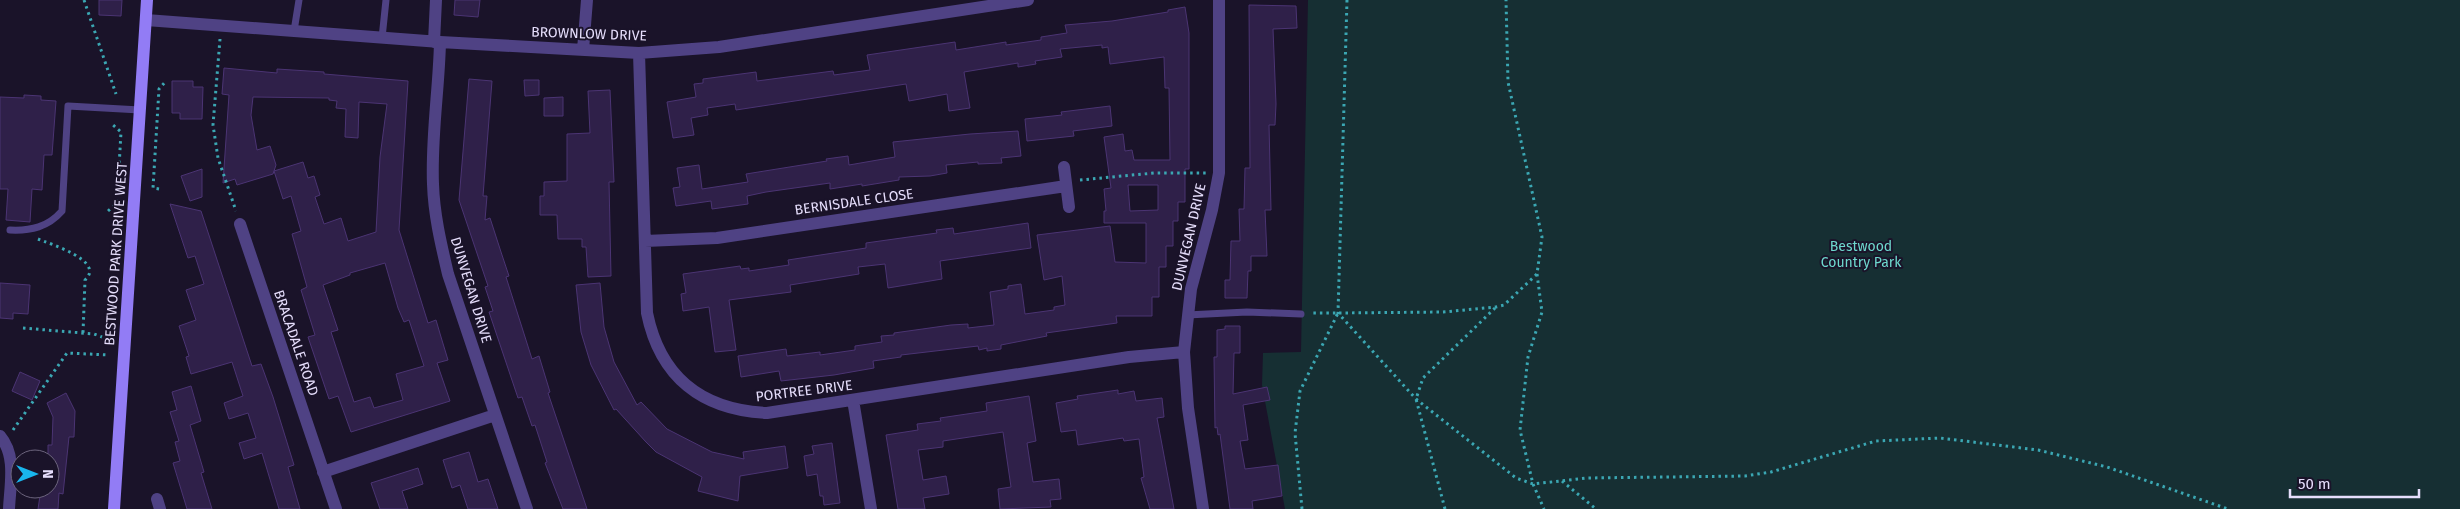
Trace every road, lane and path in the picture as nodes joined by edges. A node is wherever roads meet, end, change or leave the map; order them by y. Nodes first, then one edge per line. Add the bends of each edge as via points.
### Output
1 (84, 0) edge
2 (147, 0) edge
3 (299, 0) edge
4 (386, 0) edge
5 (436, 0) edge
6 (587, 0) edge
7 (1028, 0) edge
8 (1219, 0) edge
9 (1347, 0) edge
10 (1506, 0) edge
11 (146, 20) junction
12 (294, 32) junction
13 (382, 38) junction
14 (437, 42) junction
15 (220, 47) dead end
16 (583, 50) junction
17 (639, 53) junction
18 (166, 81) dead end
19 (116, 94) dead end
20 (140, 110) junction
21 (113, 124) dead end
22 (1064, 167) dead end
23 (1219, 173) junction
24 (1066, 186) junction
25 (159, 189) dead end
26 (1069, 207) dead end
27 (108, 211) dead end
28 (240, 224) joint
29 (10, 230) dead end
30 (25, 230) junction
31 (645, 241) junction
32 (1537, 274) junction
33 (1496, 307) junction
34 (1338, 313) junction
35 (1301, 314) joint
36 (1187, 315) junction
37 (23, 328) dead end
38 (83, 333) junction
39 (102, 337) dead end
40 (1184, 352) junction
41 (110, 355) dead end
42 (1416, 399) junction
43 (853, 400) junction
44 (495, 415) junction
45 (2, 439) edge
46 (323, 472) junction
47 (1562, 481) junction
48 (1533, 484) junction
49 (9, 509) edge
50 (114, 509) edge
51 (336, 509) edge
52 (527, 509) edge
53 (871, 509) edge
54 (1203, 509) edge
55 (1302, 509) edge
56 (1445, 509) edge
57 (1544, 509) edge
58 (1596, 509) edge
59 (2228, 509) edge

1 - 19 path
2 - 11 street, BESTWOOD PARK DRIVE WEST
3 - 12 lane
4 - 13 lane
5 - 14 street, DUNVEGAN DRIVE
6 - 16 street
7 - 17 street, BROWNLOW DRIVE via 719,47
8 - 23 street, DUNVEGAN DRIVE
9 - 34 path
10 - 32 path via 1508,82 1542,237
11 - 12 street, BROWNLOW DRIVE
11 - 20 street, BESTWOOD PARK DRIVE WEST
12 - 13 street, BROWNLOW DRIVE
13 - 14 street, BROWNLOW DRIVE
14 - 16 street, BROWNLOW DRIVE
14 - 44 street, DUNVEGAN DRIVE via 433,156 435,213 448,274
15 - 28 path via 213,125 218,158
16 - 17 street, BROWNLOW DRIVE
17 - 31 street, PORTREE DRIVE
18 - 25 path via 159,89 153,188
20 - 30 lane via 68,106 62,211 54,220
20 - 50 street, BESTWOOD PARK DRIVE WEST
21 - 27 path via 121,132 121,138 117,203
22 - 24 street
23 - 24 path via 1154,173 1075,180
23 - 36 street, DUNVEGAN DRIVE via 1195,268
24 - 26 street
24 - 31 street, BERNISDALE CLOSE via 717,238
28 - 46 street, BRACADALE ROAD
29 - 30 lane
30 - 38 path via 78,256 90,270 85,280
31 - 43 street, PORTREE DRIVE via 647,313 652,336 666,362 691,389 726,408 745,412 767,413
32 - 33 path via 1504,305
32 - 48 path via 1542,312 1528,357 1520,430
33 - 34 path via 1443,312
33 - 42 path via 1423,378
34 - 35 path
34 - 42 path
34 - 55 path via 1300,391 1295,433
35 - 36 lane
36 - 40 street, DUNVEGAN DRIVE
37 - 38 path
38 - 39 path
40 - 43 street, PORTREE DRIVE
40 - 54 street, DUNVEGAN DRIVE via 1188,408
41 - 45 path via 67,353
42 - 48 path via 1516,478
42 - 56 path
43 - 53 street
44 - 46 street
44 - 52 street, DUNVEGAN DRIVE
45 - 49 street via 11,467
46 - 51 street, BRACADALE ROAD
47 - 48 path
47 - 58 path
47 - 59 path via 1745,476 1771,472 1876,441 1940,438 2038,450 2107,467
48 - 57 path

